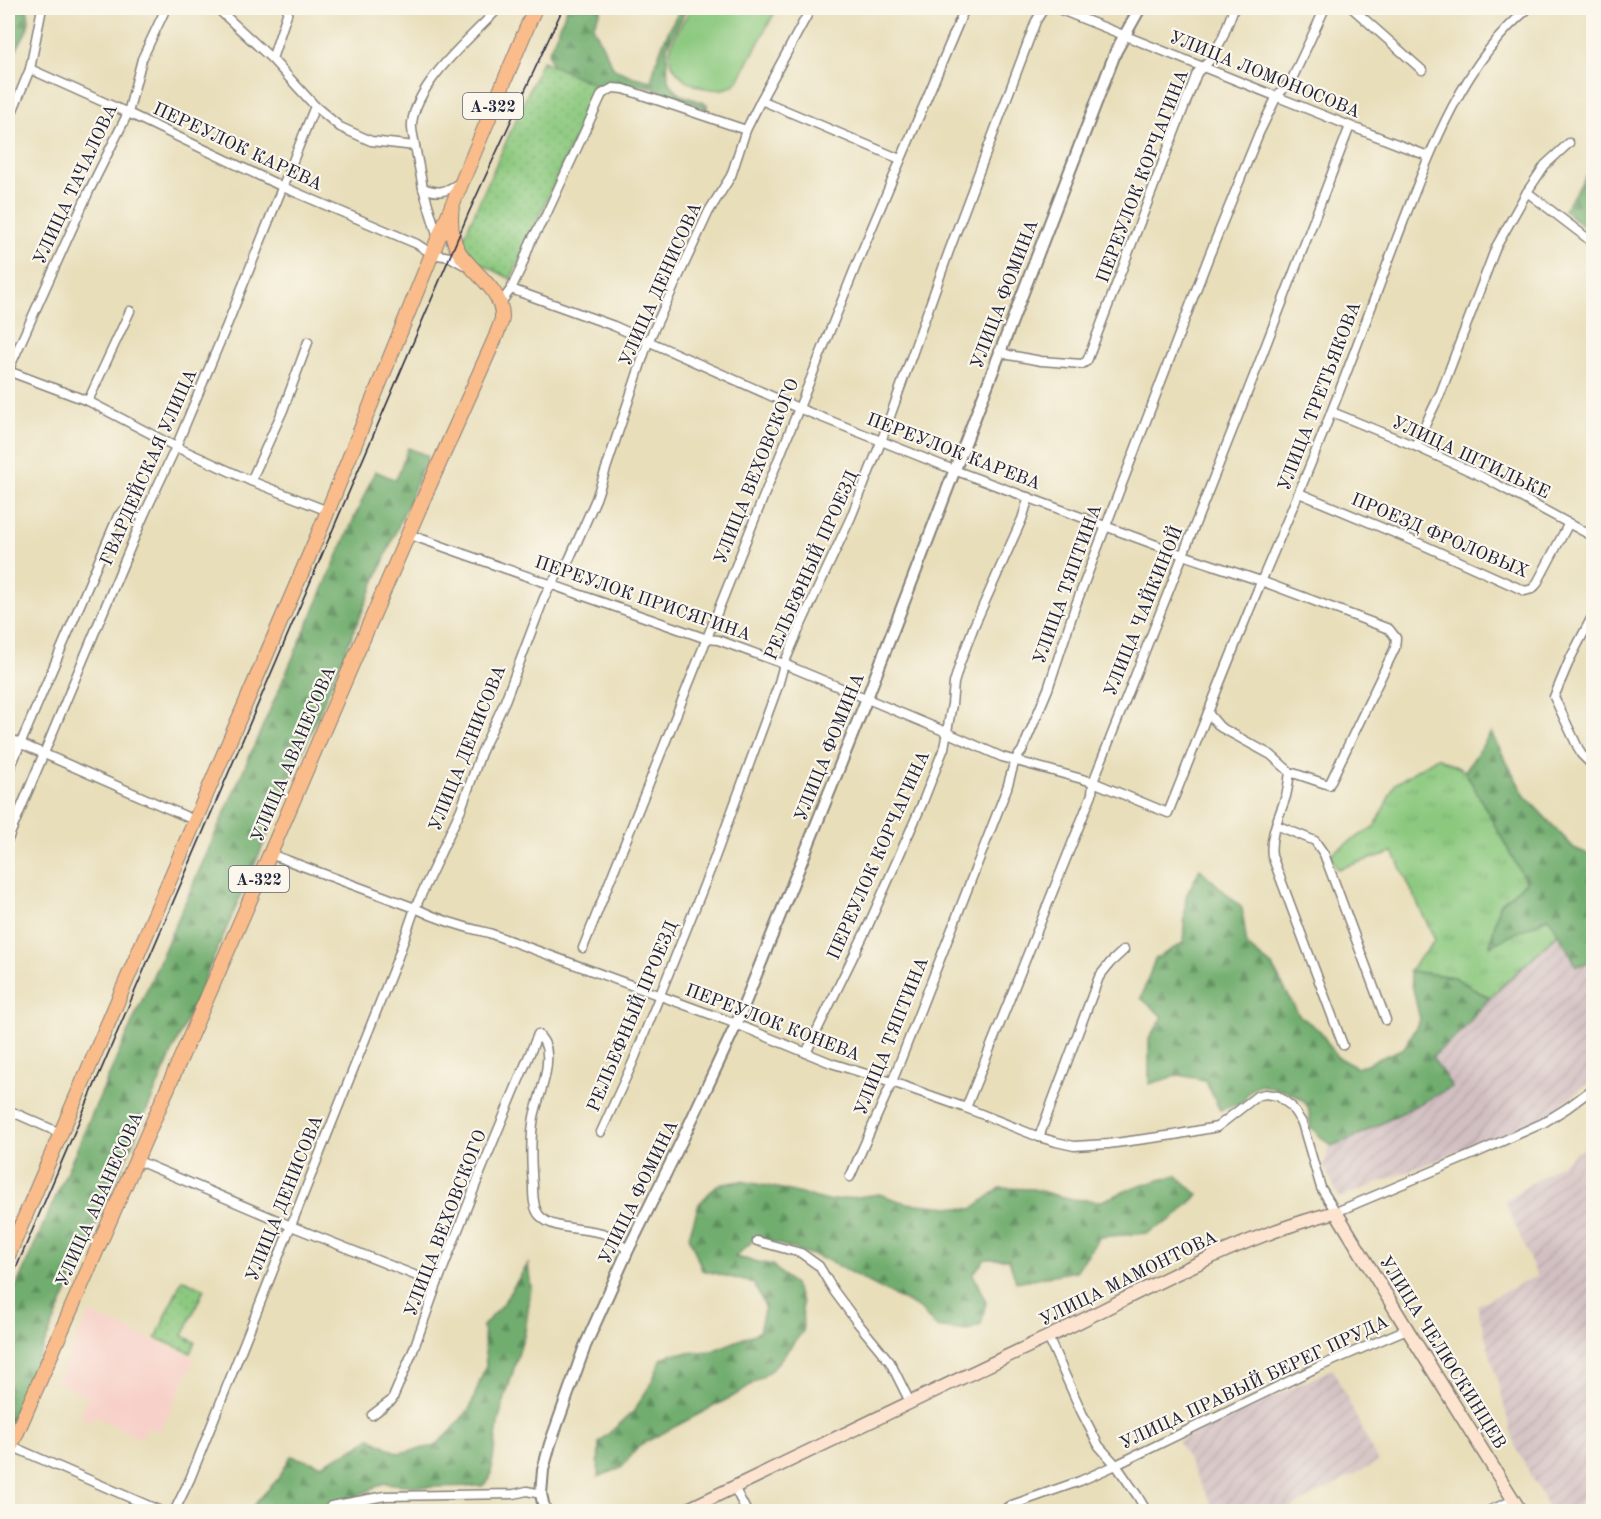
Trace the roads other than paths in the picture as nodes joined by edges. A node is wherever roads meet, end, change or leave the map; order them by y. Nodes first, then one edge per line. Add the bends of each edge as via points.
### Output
1 (42, 8) edge
2 (166, 8) edge
3 (217, 8) edge
4 (289, 8) edge
5 (497, 8) edge
6 (535, 8) edge
7 (811, 8) edge
8 (965, 8) edge
9 (1044, 8) edge
10 (1056, 8) edge
11 (1140, 8) edge
12 (1234, 8) edge
13 (1325, 8) edge
14 (1352, 8) edge
15 (1529, 8) edge
16 (1125, 35) junction
17 (272, 59) junction
18 (1203, 66) junction
19 (30, 69) junction
20 (1422, 70) dead end
21 (1277, 96) junction
22 (761, 100) junction
23 (315, 106) junction
24 (128, 113) junction
25 (8, 122) edge
26 (1350, 126) junction
27 (746, 130) junction
28 (1569, 143) dead end
29 (415, 146) junction
30 (1428, 156) junction
31 (900, 159) junction
32 (461, 182) junction
33 (283, 187) junction
34 (423, 188) junction
35 (1527, 192) junction
36 (452, 205) junction
37 (438, 239) junction
38 (1593, 245) edge
39 (432, 254) junction
40 (479, 274) junction
41 (511, 289) junction
42 (500, 304) junction
43 (130, 311) dead end
44 (308, 342) dead end
45 (648, 342) junction
46 (999, 351) junction
47 (8, 371) edge
48 (88, 401) junction
49 (798, 408) junction
50 (1332, 411) junction
51 (881, 442) junction
52 (1415, 446) junction
53 (176, 447) junction
54 (954, 470) junction
55 (251, 482) junction
56 (1299, 494) junction
57 (1029, 497) junction
58 (328, 511) junction
59 (143, 517) junction
60 (1569, 523) junction
61 (1105, 525) junction
62 (408, 534) junction
63 (1593, 537) edge
64 (1183, 555) junction
65 (1261, 581) junction
66 (551, 584) junction
67 (1593, 613) edge
68 (707, 639) junction
69 (784, 664) junction
70 (867, 698) junction
71 (1208, 713) junction
72 (946, 732) junction
73 (8, 738) edge
74 (21, 743) junction
75 (44, 753) junction
76 (1015, 760) junction
77 (1593, 767) edge
78 (1290, 772) junction
79 (8, 773) edge
80 (1093, 782) junction
81 (1168, 813) joint
82 (194, 820) junction
83 (1276, 825) junction
84 (8, 839) edge
85 (270, 854) junction
86 (415, 908) junction
87 (583, 948) dead end
88 (1124, 950) dead end
89 (660, 997) junction
90 (1386, 1020) dead end
91 (736, 1025) junction
92 (1343, 1045) dead end
93 (806, 1053) junction
94 (892, 1082) junction
95 (1593, 1088) edge
96 (966, 1108) junction
97 (8, 1110) edge
98 (601, 1132) dead end
99 (60, 1133) junction
100 (1039, 1137) junction
101 (136, 1160) junction
102 (850, 1177) dead end
103 (1336, 1212) junction
104 (291, 1226) junction
105 (757, 1241) dead end
106 (628, 1250) junction
107 (8, 1256) edge
108 (437, 1284) junction
109 (1407, 1329) junction
110 (1048, 1336) junction
111 (910, 1401) junction
112 (372, 1415) dead end
113 (9, 1450) edge
114 (1116, 1465) junction
115 (734, 1487) junction
116 (541, 1494) junction
117 (1514, 1500) junction
118 (331, 1506) dead end
119 (162, 1512) edge
120 (174, 1512) edge
121 (545, 1512) edge
122 (682, 1512) edge
123 (747, 1512) edge
124 (1001, 1512) edge
125 (1147, 1512) edge
126 (1486, 1512) edge
127 (1521, 1512) edge

1 - 19 street
2 - 24 street, УЛИЦА ТАЧАЛОВА via 142,59
3 - 17 street
4 - 17 street
5 - 29 street via 426,87 411,125
6 - 32 highway, А-322
7 - 22 street, УЛИЦА ДЕНИСОВА
8 - 31 street, УЛИЦА ВЕХОВСКОГО
9 - 51 street, РЕЛЬЕФНЫЙ ПРОЕЗД
10 - 16 street, УЛИЦА ЛОМОНОСОВА
11 - 16 street, УЛИЦА ФОМИНА
12 - 18 street, ПЕРЕУЛОК КОРЧАГИНА via 1222,39
13 - 21 street, УЛИЦА ТЯПТИНА via 1292,79
14 - 20 street
15 - 30 street, УЛИЦА ТРЕТЬЯКОВА via 1490,47
16 - 18 street, УЛИЦА ЛОМОНОСОВА
16 - 46 street, УЛИЦА ФОМИНА
17 - 23 street
18 - 21 street, УЛИЦА ЛОМОНОСОВА
18 - 46 street, ПЕРЕУЛОК КОРЧАГИНА via 1197,73 1087,361 1041,361
19 - 24 street, ПЕРЕУЛОК КАРЕВА
19 - 25 street
21 - 26 street, УЛИЦА ЛОМОНОСОВА
21 - 61 street, УЛИЦА ТЯПТИНА via 1209,256
22 - 27 street, УЛИЦА ДЕНИСОВА
22 - 31 street
23 - 29 street via 340,127 370,141
23 - 33 street, ГВАРДЕЙСКАЯ УЛИЦА
24 - 33 street, ПЕРЕУЛОК КАРЕВА
24 - 47 street, УЛИЦА ТАЧАЛОВА
26 - 30 street, УЛИЦА ЛОМОНОСОВА
26 - 64 street, УЛИЦА ЧАЙКИНОЙ
27 - 41 street via 624,89 613,88 602,94
27 - 45 street, УЛИЦА ДЕНИСОВА via 731,176 709,211
28 - 35 street via 1545,165
29 - 34 street
30 - 50 street, УЛИЦА ТРЕТЬЯКОВА
31 - 49 street, УЛИЦА ВЕХОВСКОГО
32 - 34 street via 445,191
32 - 36 highway, А-322
33 - 39 street, ПЕРЕУЛОК КАРЕВА
33 - 53 street, ГВАРДЕЙСКАЯ УЛИЦА
34 - 37 street
35 - 38 street
35 - 52 street via 1496,247 1441,392
36 - 37 highway, А-322
36 - 40 highway, А-322 via 450,221 455,244
37 - 39 highway, А-322
39 - 40 street, ПЕРЕУЛОК КАРЕВА via 450,257
39 - 58 highway, А-322
40 - 42 highway, А-322
41 - 42 street
41 - 45 street, ПЕРЕУЛОК КАРЕВА
42 - 62 highway, УЛИЦА АВАНЕСОВА / А-322 via 502,318 496,336
43 - 48 street
44 - 55 street
45 - 49 street, ПЕРЕУЛОК КАРЕВА
45 - 66 street, УЛИЦА ДЕНИСОВА via 596,499 569,560
46 - 54 street, УЛИЦА ФОМИНА
47 - 48 street
48 - 53 street
49 - 51 street, ПЕРЕУЛОК КАРЕВА
49 - 68 street, УЛИЦА ВЕХОВСКОГО
50 - 52 street, УЛИЦА ШТИЛЬКЕ
50 - 56 street, УЛИЦА ТРЕТЬЯКОВА
51 - 54 street, ПЕРЕУЛОК КАРЕВА
51 - 69 street, РЕЛЬЕФНЫЙ ПРОЕЗД
52 - 60 street, УЛИЦА ШТИЛЬКЕ
53 - 55 street
53 - 59 street, ГВАРДЕЙСКАЯ УЛИЦА
54 - 57 street, ПЕРЕУЛОК КАРЕВА
54 - 70 street, УЛИЦА ФОМИНА
55 - 58 street
56 - 60 street, ПРОЕЗД ФРОЛОВЫХ via 1525,591 1536,585
56 - 65 street, УЛИЦА ТРЕТЬЯКОВА
57 - 61 street, ПЕРЕУЛОК КАРЕВА
57 - 72 street, ПЕРЕУЛОК КОРЧАГИНА via 960,663
58 - 82 highway, А-322
59 - 74 street via 130,511 118,516
59 - 75 street, ГВАРДЕЙСКАЯ УЛИЦА
60 - 63 street, УЛИЦА ШТИЛЬКЕ
61 - 64 street, ПЕРЕУЛОК КАРЕВА
61 - 76 street, УЛИЦА ТЯПТИНА via 1048,689
62 - 66 street, ПЕРЕУЛОК ПРИСЯГИНА
62 - 85 highway, УЛИЦА АВАНЕСОВА / А-322
64 - 65 street, ПЕРЕУЛОК КАРЕВА
64 - 80 street, УЛИЦА ЧАЙКИНОЙ
65 - 71 street, УЛИЦА ТРЕТЬЯКОВА
65 - 78 street, ПЕРЕУЛОК КАРЕВА via 1389,629 1396,638 1395,648 1329,785
66 - 68 street, ПЕРЕУЛОК ПРИСЯГИНА
66 - 86 street, УЛИЦА ДЕНИСОВА via 461,809
67 - 77 street via 1554,697 1581,754
68 - 69 street, ПЕРЕУЛОК ПРИСЯГИНА
68 - 87 street, УЛИЦА ВЕХОВСКОГО
69 - 70 street, ПЕРЕУЛОК ПРИСЯГИНА
69 - 89 street, РЕЛЬЕФНЫЙ ПРОЕЗД
70 - 72 street, ПЕРЕУЛОК ПРИСЯГИНА
70 - 91 street, УЛИЦА ФОМИНА
71 - 78 street via 1220,727 1271,755
71 - 81 street, УЛИЦА ТРЕТЬЯКОВА
72 - 76 street, ПЕРЕУЛОК ПРИСЯГИНА
72 - 93 street, ПЕРЕУЛОК КОРЧАГИНА via 944,748 913,824
73 - 74 street
74 - 75 street
74 - 79 street
75 - 82 street
75 - 84 street, ГВАРДЕЙСКАЯ УЛИЦА
76 - 80 street, ПЕРЕУЛОК ПРИСЯГИНА
76 - 94 street, УЛИЦА ТЯПТИНА via 1008,788
78 - 83 street
80 - 81 street, ПЕРЕУЛОК ПРИСЯГИНА
80 - 96 street, УЛИЦА ЧАЙКИНОЙ via 1092,794
82 - 99 highway, А-322
83 - 90 street via 1319,845
83 - 92 street via 1272,856
85 - 86 street, ПЕРЕУЛОК КОНЕВА
85 - 101 highway, УЛИЦА АВАНЕСОВА / А-322
86 - 89 street, ПЕРЕУЛОК КОНЕВА
86 - 104 street, УЛИЦА ДЕНИСОВА
88 - 100 street via 1099,977
89 - 91 street, ПЕРЕУЛОК КОНЕВА
89 - 98 street, РЕЛЬЕФНЫЙ ПРОЕЗД
91 - 93 street, ПЕРЕУЛОК КОНЕВА
91 - 106 street, УЛИЦА ФОМИНА
93 - 94 street, ПЕРЕУЛОК КОНЕВА
94 - 96 street, ПЕРЕУЛОК КОНЕВА
94 - 102 street, УЛИЦА ТЯПТИНА
95 - 103 street, УЛИЦА МАМОНТОВА via 1543,1123
96 - 100 street, ПЕРЕУЛОК КОНЕВА
97 - 99 street
99 - 107 highway, А-322
100 - 103 street, ПЕРЕУЛОК КОНЕВА via 1090,1146 1174,1135 1217,1126 1257,1096 1278,1096 1291,1106 1302,1123 1321,1188
101 - 104 street
101 - 113 highway, УЛИЦА АВАНЕСОВА / А-322
103 - 109 main road, УЛИЦА ЧЕЛЮСКИНЦЕВ
103 - 110 main road, УЛИЦА МАМОНТОВА via 1235,1247
104 - 108 street
104 - 120 street, УЛИЦА ДЕНИСОВА
105 - 111 street via 801,1253 819,1266 890,1362
106 - 108 street, УЛИЦА ВЕХОВСКОГО via 607,1235 551,1224 540,1218 536,1210 531,1141 548,1054 538,1034
106 - 116 street, УЛИЦА ФОМИНА via 574,1372 550,1444
108 - 112 street, УЛИЦА ВЕХОВСКОГО via 392,1400
109 - 114 street, УЛИЦА ПРАВЫЙ БЕРЕГ ПРУДА via 1316,1368
109 - 117 main road, УЛИЦА ЧЕЛЮСКИНЦЕВ
110 - 111 main road, УЛИЦА МАМОНТОВА
110 - 114 street, УЛИЦА ПРАВЫЙ БЕРЕГ ПРУДА via 1099,1446
111 - 115 main road, УЛИЦА МАМОНТОВА
113 - 119 street
114 - 124 street, УЛИЦА ПРАВЫЙ БЕРЕГ ПРУДА
114 - 125 street, УЛИЦА ПРАВЫЙ БЕРЕГ ПРУДА
115 - 122 main road, УЛИЦА МАМОНТОВА
115 - 123 street
116 - 118 street via 527,1491 385,1496
116 - 121 street, УЛИЦА ФОМИНА
117 - 126 street
117 - 127 main road, УЛИЦА ЧЕЛЮСКИНЦЕВ

